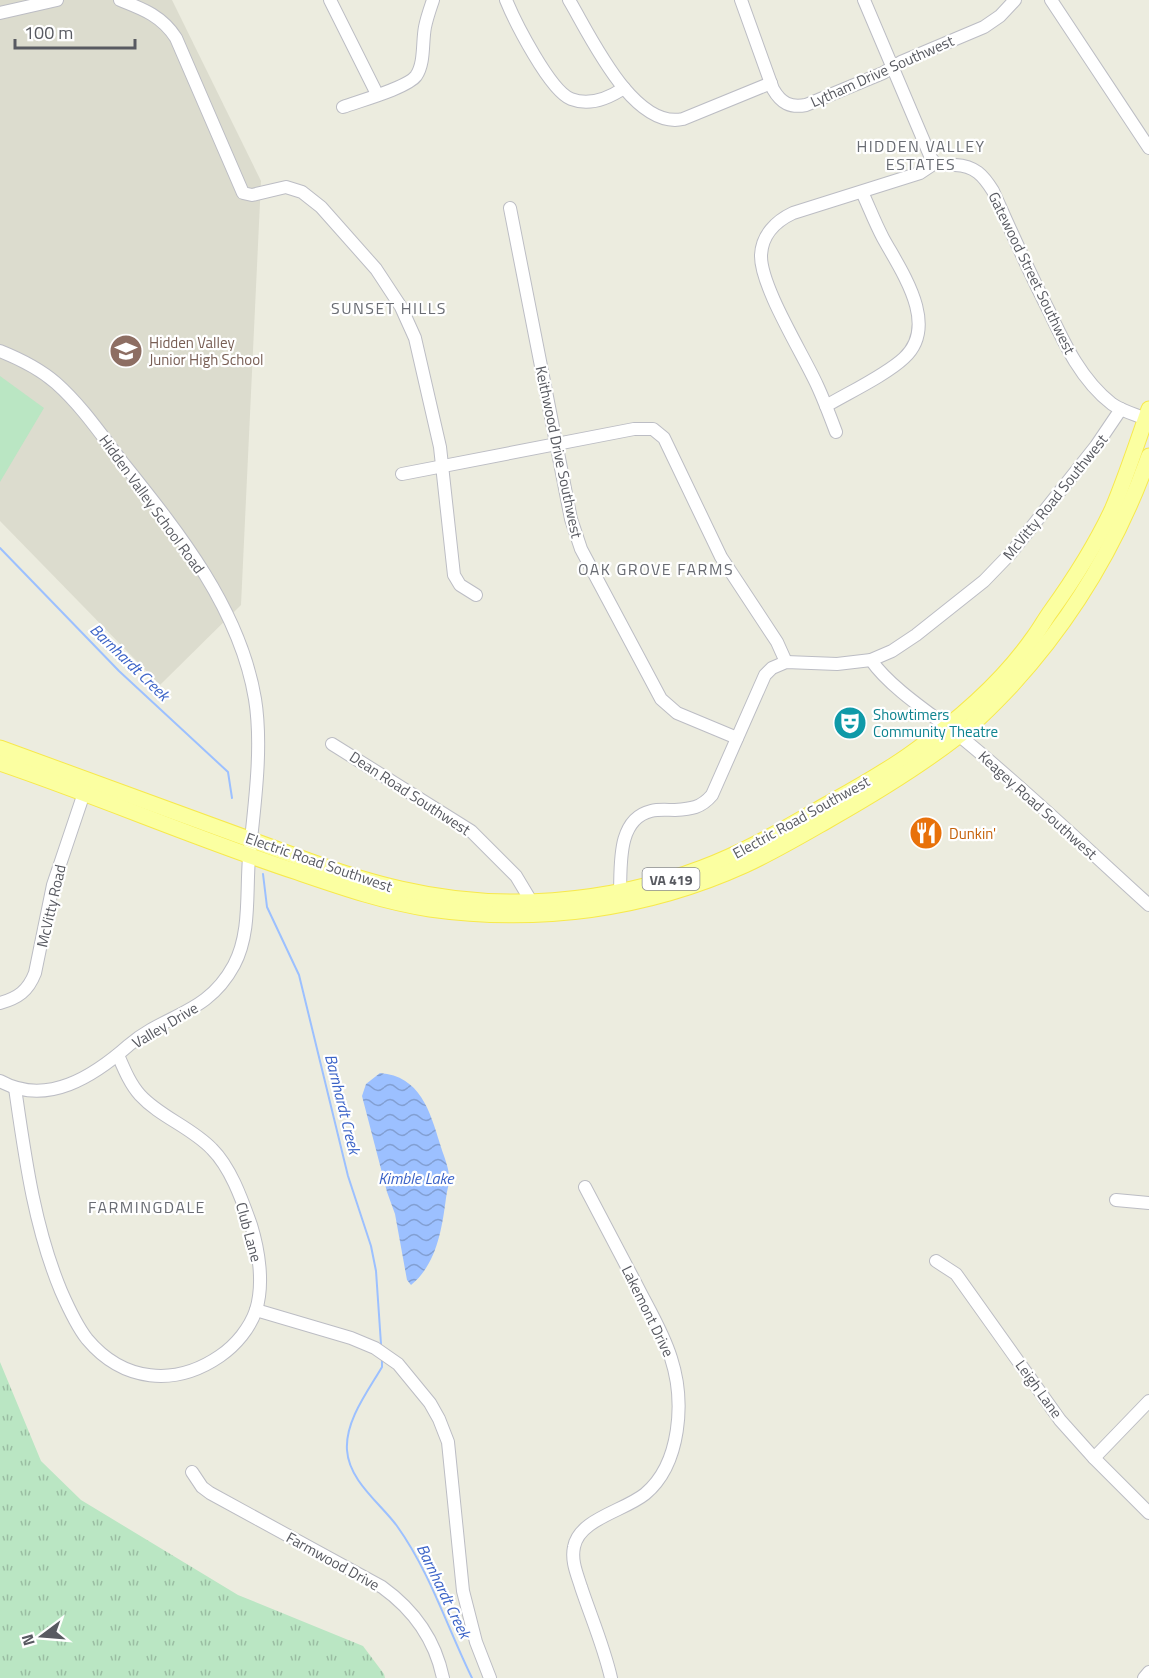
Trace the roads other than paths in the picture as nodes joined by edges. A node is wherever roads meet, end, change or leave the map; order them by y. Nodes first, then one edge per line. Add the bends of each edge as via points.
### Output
1 (57, 0) edge
2 (120, 0) edge
3 (330, 0) edge
4 (433, 0) edge
5 (506, 0) edge
6 (569, 0) edge
7 (741, 0) edge
8 (864, 0) edge
9 (1051, 0) edge
10 (1013, 2) edge
11 (0, 13) edge
12 (892, 67) junction
13 (771, 83) junction
14 (624, 88) junction
15 (377, 94) junction
16 (343, 107) dead end
17 (1149, 148) edge
18 (935, 163) junction
19 (862, 192) junction
20 (510, 208) dead end
21 (0, 351) edge
22 (826, 406) junction
23 (1121, 409) junction
24 (1148, 415) edge
25 (836, 432) dead end
26 (556, 443) junction
27 (1149, 456) edge
28 (443, 466) junction
29 (402, 474) dead end
30 (476, 595) dead end
31 (871, 660) junction
32 (786, 662) junction
33 (946, 727) junction
34 (959, 736) junction
35 (737, 738) junction
36 (332, 744) dead end
37 (0, 748) edge
38 (0, 763) edge
39 (84, 794) junction
40 (252, 840) junction
41 (249, 856) junction
42 (620, 892) junction
43 (531, 901) junction
44 (1149, 905) edge
45 (0, 1003) edge
46 (118, 1055) junction
47 (0, 1081) edge
48 (15, 1088) junction
49 (585, 1187) dead end
50 (1116, 1200) dead end
51 (1149, 1203) edge
52 (936, 1261) dead end
53 (256, 1310) junction
54 (1149, 1401) edge
55 (1094, 1458) junction
56 (192, 1472) dead end
57 (1149, 1513) edge
58 (1149, 1672) edge
59 (443, 1678) edge
60 (490, 1678) edge
61 (611, 1678) edge
62 (1144, 1678) edge

1 - 11 street
2 - 28 street via 163,21 176,38 240,190 252,195 278,188 302,192 321,207 376,269 415,338
3 - 15 street
4 - 15 street via 416,76 405,85
5 - 14 street via 562,94 592,101
6 - 14 street
7 - 13 street, Lytham Drive Southwest
8 - 12 street
9 - 17 street
10 - 12 street, Lytham Drive Southwest via 984,27
12 - 13 street, Lytham Drive Southwest via 806,105 786,104
12 - 18 street
13 - 14 street via 676,121 652,113
15 - 16 street
18 - 19 street via 920,173
18 - 23 street, Gatewood Street Southwest via 969,166 987,180 1067,347 1084,375
19 - 22 street via 910,289 917,312 918,336 910,352 898,363
19 - 22 street via 784,217 770,230 762,248 762,267 768,285
20 - 26 street, Keithwood Drive Southwest
21 - 40 street, Hidden Valley School Road via 47,376 67,394 188,547 221,605 243,653 258,721
22 - 25 street
23 - 24 street, Gatewood Street Southwest
23 - 31 street, McVitty Road Southwest via 1024,539 994,572 916,635
24 - 33 main road, Electric Road Southwest / VA 419 via 1111,512 1066,593 1013,662
26 - 28 street
26 - 32 street via 633,429 660,433 721,557
26 - 35 street, Keithwood Drive Southwest via 581,549 657,694 677,713
27 - 34 main road, Electric Road Southwest / VA 419 via 1113,541 1070,613 1018,678
28 - 29 street
28 - 30 street via 454,575 460,585
31 - 32 street, McVitty Road Southwest via 837,664
31 - 33 street, Keagey Road Southwest
32 - 35 street via 765,675
33 - 34 street, Keagey Road Southwest
33 - 42 main road, Electric Road Southwest / VA 419 via 895,764 771,837 673,878
34 - 41 main road, Electric Road Southwest / VA 419 via 870,796 747,864 677,891 602,909 519,915 426,908 353,892
34 - 44 street, Keagey Road Southwest
35 - 42 street via 717,788 706,802 693,809 652,811 637,818 626,835 621,854
36 - 43 street, Dean Road Southwest via 471,831 516,876
37 - 40 main road, Electric Road Southwest / VA 419
38 - 39 main road, Electric Road Southwest / VA 419
39 - 41 main road, Electric Road Southwest / VA 419
39 - 45 street, McVitty Road via 53,885 36,974 21,995
40 - 41 street, Valley Drive
40 - 43 main road, Electric Road Southwest / VA 419 via 359,879 402,890 464,899
41 - 46 street, Valley Drive via 245,928 238,958 226,978 204,1002 149,1031
42 - 43 main road, Electric Road Southwest / VA 419
46 - 48 street, Valley Drive via 84,1079 62,1088
46 - 53 street, Club Lane via 140,1095 213,1149 232,1178 256,1245 260,1281
47 - 48 street, Valley Drive
48 - 53 street, Club Lane via 31,1191 46,1254 65,1299 94,1347 113,1362 141,1374 182,1375 225,1353 243,1334
49 - 61 street, Lakemont Drive via 667,1346 678,1391 676,1431 662,1474 646,1493 591,1524 575,1542 574,1563
50 - 51 street
52 - 55 street, Leigh Lane via 956,1274 1060,1420
53 - 60 street via 375,1348 398,1364 430,1403 448,1442 463,1591
54 - 55 street
55 - 57 street, Leigh Lane
56 - 59 street, Farmwood Drive via 210,1493 372,1581 396,1598 427,1635
58 - 62 street

